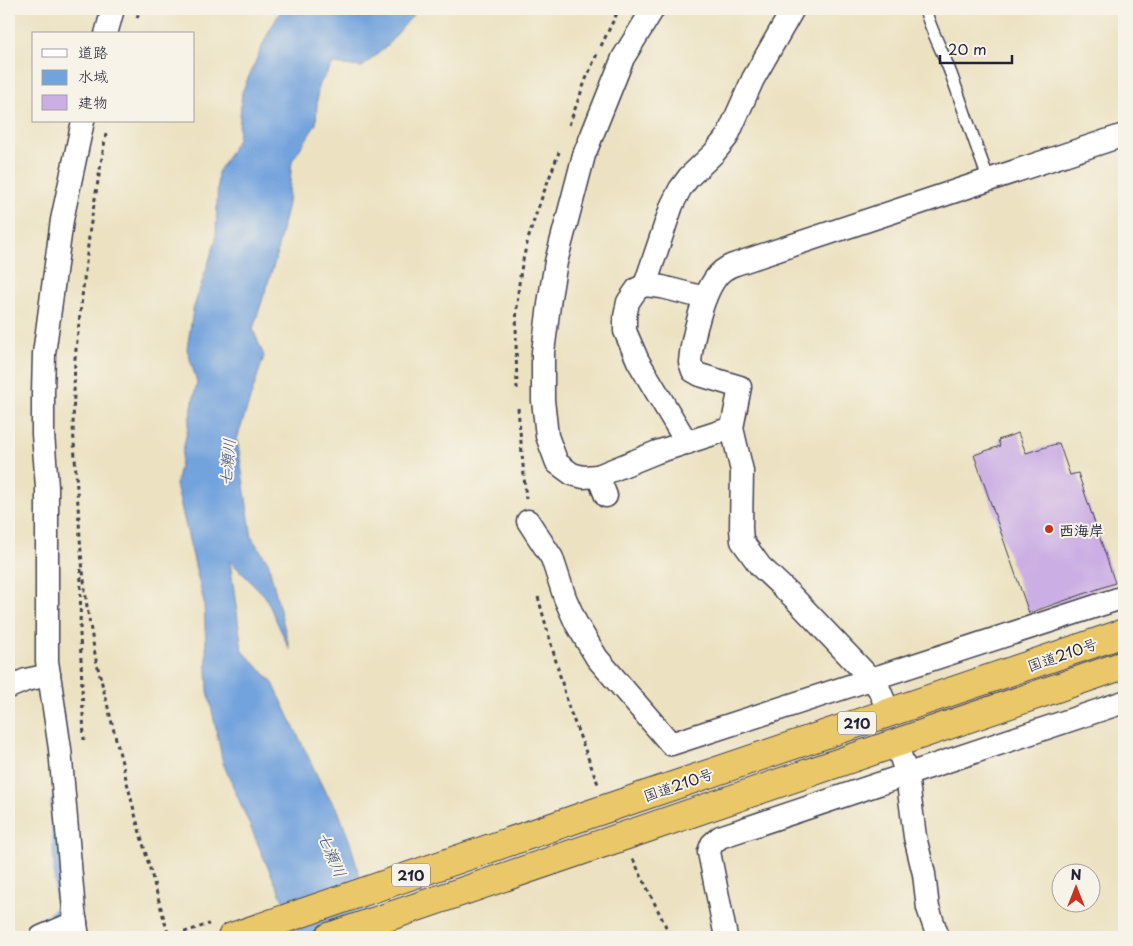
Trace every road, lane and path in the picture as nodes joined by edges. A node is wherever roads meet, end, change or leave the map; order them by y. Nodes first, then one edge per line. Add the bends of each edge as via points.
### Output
1 (114, 9) edge
2 (652, 9) edge
3 (793, 9) edge
4 (926, 9) edge
5 (107, 32) edge
6 (83, 122) edge
7 (107, 130) dead end
8 (1124, 135) edge
9 (988, 180) junction
10 (645, 285) junction
11 (704, 298) junction
12 (732, 428) junction
13 (687, 442) junction
14 (528, 520) dead end
15 (1124, 597) edge
16 (1124, 633) edge
17 (1124, 665) edge
18 (49, 674) junction
19 (871, 679) junction
20 (9, 686) edge
21 (1124, 702) edge
22 (889, 713) junction
23 (896, 743) junction
24 (907, 775) junction
25 (630, 852) dead end
26 (77, 929) edge
27 (41, 937) edge
28 (169, 937) edge
29 (232, 937) edge
30 (329, 937) edge
31 (671, 937) edge
32 (726, 937) edge
33 (938, 937) edge

1 - 5 street
2 - 13 street via 623,58 584,155 550,297 543,352 543,400 547,436 557,463 572,474 602,486 656,452
3 - 10 street via 752,80 726,137 680,189
4 - 9 lane
6 - 18 street via 62,220 44,354
7 - 28 path via 90,228 75,358 73,426 81,553 87,607 103,687
8 - 9 street
9 - 11 street via 727,267 718,274
10 - 11 street
10 - 13 street via 637,289 628,302 625,331 638,361
11 - 12 street via 690,362 700,375 740,387
12 - 13 street
12 - 19 street via 742,472 742,541 760,566
14 - 19 street via 552,558 576,623 593,651 671,744
15 - 19 street
16 - 22 highway, 国道210号 / 210
17 - 23 highway, 国道210号 / 210
18 - 20 street
18 - 26 street via 60,748
19 - 22 street
21 - 24 street
22 - 29 highway, 国道210号 / 210
23 - 24 street
23 - 30 highway, 国道210号 / 210
24 - 32 street via 720,837 712,844 709,852
24 - 33 street via 928,908
25 - 31 path
26 - 27 street

